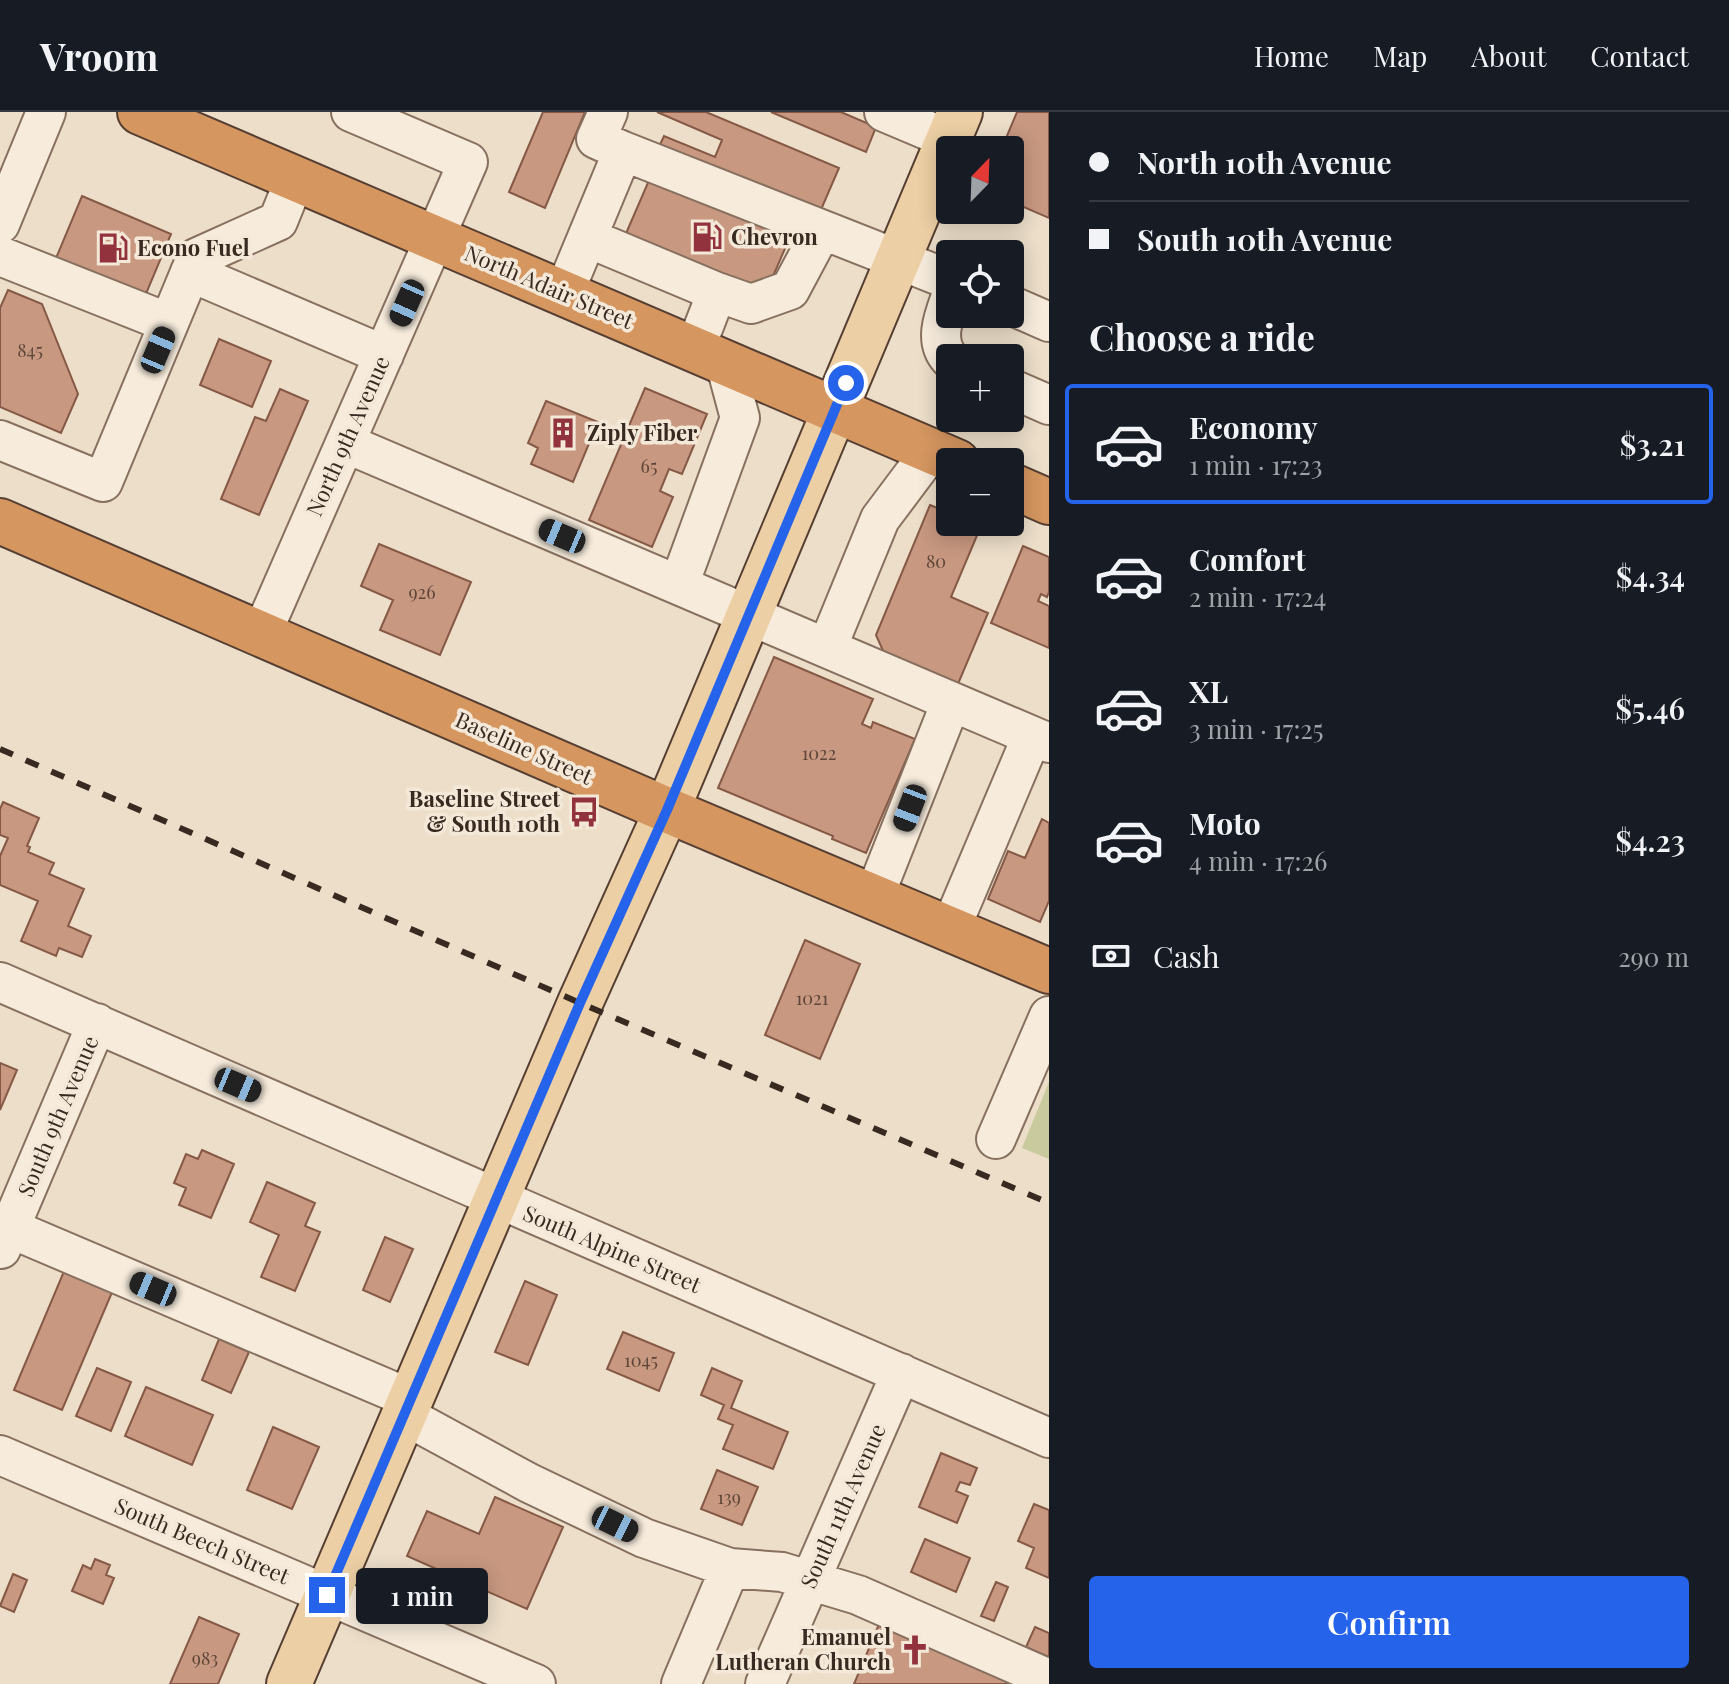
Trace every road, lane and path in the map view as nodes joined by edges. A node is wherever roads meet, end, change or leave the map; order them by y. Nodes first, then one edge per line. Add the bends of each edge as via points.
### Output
1 (46, 112) edge
2 (351, 112) edge
3 (608, 112) edge
4 (884, 112) edge
5 (166, 117) edge
6 (954, 126) edge
7 (623, 151) junction
8 (295, 179) junction
9 (0, 224) edge
10 (822, 230) junction
11 (435, 238) junction
12 (588, 238) junction
13 (0, 256) edge
14 (897, 261) junction
15 (190, 272) junction
16 (936, 275) edge
17 (717, 292) junction
18 (564, 293) junction
19 (1024, 311) edge
20 (1049, 322) edge
21 (169, 323) junction
22 (384, 355) junction
23 (710, 356) junction
24 (1024, 394) edge
25 (1049, 405) edge
26 (835, 409) junction
27 (0, 440) edge
28 (345, 443) junction
29 (936, 453) edge
30 (936, 464) edge
31 (1024, 491) edge
32 (1049, 502) edge
33 (0, 521) edge
34 (679, 585) junction
35 (749, 615) junction
36 (262, 633) junction
37 (827, 648) junction
38 (951, 702) junction
39 (1041, 739) edge
40 (667, 810) junction
41 (874, 897) junction
42 (950, 930) junction
43 (1049, 971) edge
44 (0, 982) edge
45 (1049, 1016) edge
46 (97, 1023) junction
47 (996, 1139) dead end
48 (496, 1199) junction
49 (3, 1235) edge
50 (901, 1373) junction
51 (408, 1407) junction
52 (1049, 1438) edge
53 (0, 1455) edge
54 (730, 1568) junction
55 (810, 1582) junction
56 (327, 1595) junction
57 (1049, 1679) edge
58 (289, 1684) edge
59 (536, 1684) edge
60 (681, 1684) edge
61 (765, 1684) edge

1 - 9 street
2 - 11 street, North 9th Avenue via 468,162
3 - 7 street via 596,139
4 - 6 street
5 - 8 highway, North Adair Street
6 - 14 main road
7 - 10 street
7 - 12 street
8 - 11 highway, North Adair Street
8 - 15 street via 278,221 196,258
10 - 14 street
10 - 17 street via 790,290 751,304
11 - 18 highway, North Adair Street
11 - 22 street, North 9th Avenue
12 - 17 street
12 - 18 street
13 - 21 street
14 - 16 street
14 - 26 main road
15 - 21 street
15 - 22 street
17 - 23 street
18 - 23 highway, North Adair Street
19 - 20 street
21 - 27 street via 103,482
22 - 28 street, North 9th Avenue
23 - 26 highway, North Adair Street
23 - 34 street via 740,418
24 - 25 street
26 - 29 highway, North Adair Street
26 - 35 main road
28 - 34 street
28 - 36 street, North 9th Avenue
30 - 37 street via 880,519
31 - 32 highway
33 - 36 highway, Baseline Street
34 - 35 street
35 - 37 street
35 - 40 main road
36 - 40 highway, Baseline Street
37 - 38 street
38 - 39 street
38 - 41 street
39 - 42 street
40 - 41 highway, Baseline Street
40 - 48 main road
41 - 42 highway, Baseline Street
42 - 43 highway, Baseline Street
44 - 46 street, South Alpine Street
45 - 47 street
46 - 48 street, South Alpine Street
46 - 49 street, South 9th Avenue
48 - 50 street, South Alpine Street
48 - 51 main road
49 - 51 street
50 - 52 street, South Alpine Street
50 - 55 street, South 11th Avenue
51 - 54 street via 529,1483 644,1538
51 - 56 main road
53 - 56 street, South Beech Street
54 - 55 street via 782,1572
54 - 60 street
55 - 57 street via 858,1595
55 - 61 street, South 11th Avenue
56 - 58 main road
56 - 59 street, South Beech Street

